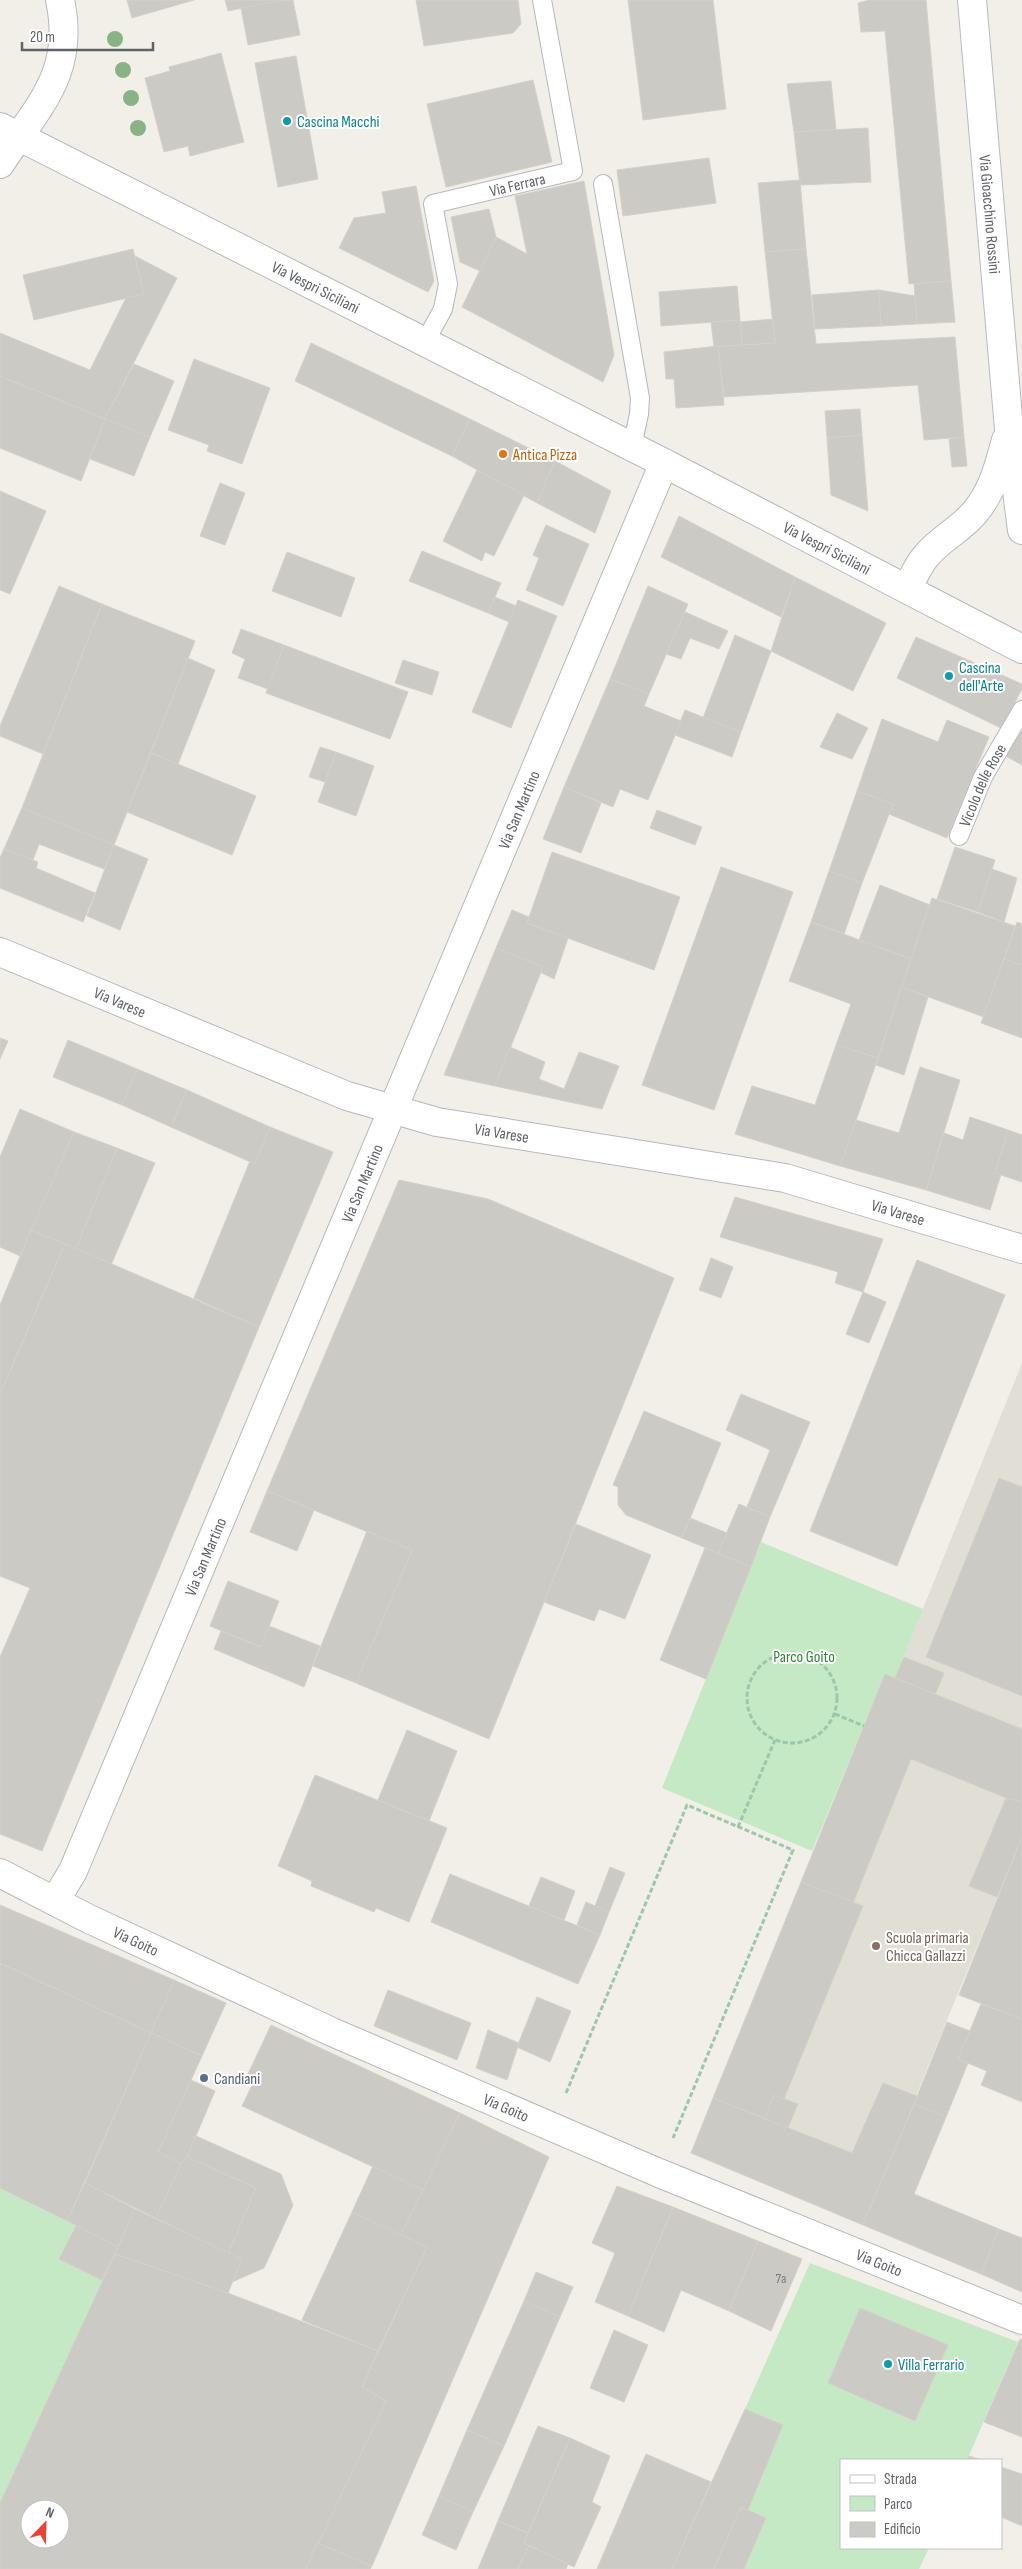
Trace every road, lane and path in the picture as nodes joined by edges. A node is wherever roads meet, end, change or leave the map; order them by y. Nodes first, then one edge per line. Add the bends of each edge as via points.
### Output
1 (60, 0) edge
2 (542, 0) edge
3 (972, 0) edge
4 (9, 132) edge
5 (0, 164) edge
6 (603, 184) dead end
7 (425, 342) junction
8 (1010, 429) junction
9 (632, 447) junction
10 (664, 463) junction
11 (1022, 530) edge
12 (908, 589) junction
13 (1022, 649) edge
14 (1022, 710) edge
15 (959, 836) dead end
16 (0, 952) edge
17 (392, 1110) junction
18 (1022, 1249) edge
19 (835, 1714) junction
20 (864, 1726) dead end
21 (775, 1740) junction
22 (738, 1827) junction
23 (0, 1873) edge
24 (55, 1901) junction
25 (564, 2096) dead end
26 (672, 2140) dead end
27 (1022, 2320) edge

1 - 4 street via 66,32 62,56 50,89
2 - 7 lane, Via Ferrara via 573,171 433,204 448,284 442,308
3 - 8 street, Via Gioacchino Rossini
4 - 5 street
4 - 7 street, Via Vespri Siciliani
6 - 9 lane via 640,398
7 - 9 street, Via Vespri Siciliani
8 - 11 street, Via Gioacchino Rossini
8 - 12 street, Via Gioacchino Rossini via 986,498 963,525 928,553
9 - 10 street, Via Vespri Siciliani
10 - 12 street, Via Vespri Siciliani
10 - 17 street, Via San Martino
12 - 13 street, Via Vespri Siciliani
14 - 15 lane, Vicolo delle Rose via 983,777
16 - 17 street, Via Varese via 347,1096
17 - 18 street, Via Varese via 528,1138 770,1175
17 - 24 street, Via San Martino via 74,1871
19 - 20 path
19 - 21 path via 816,1737 804,1742
19 - 21 path via 836,1686 819,1662 805,1655 775,1656 762,1664 753,1676 748,1698 753,1720 762,1732
21 - 22 path
22 - 25 path via 687,1806
22 - 26 path via 793,1850
23 - 24 street, Via Goito
24 - 27 street, Via Goito via 332,2032 650,2169

